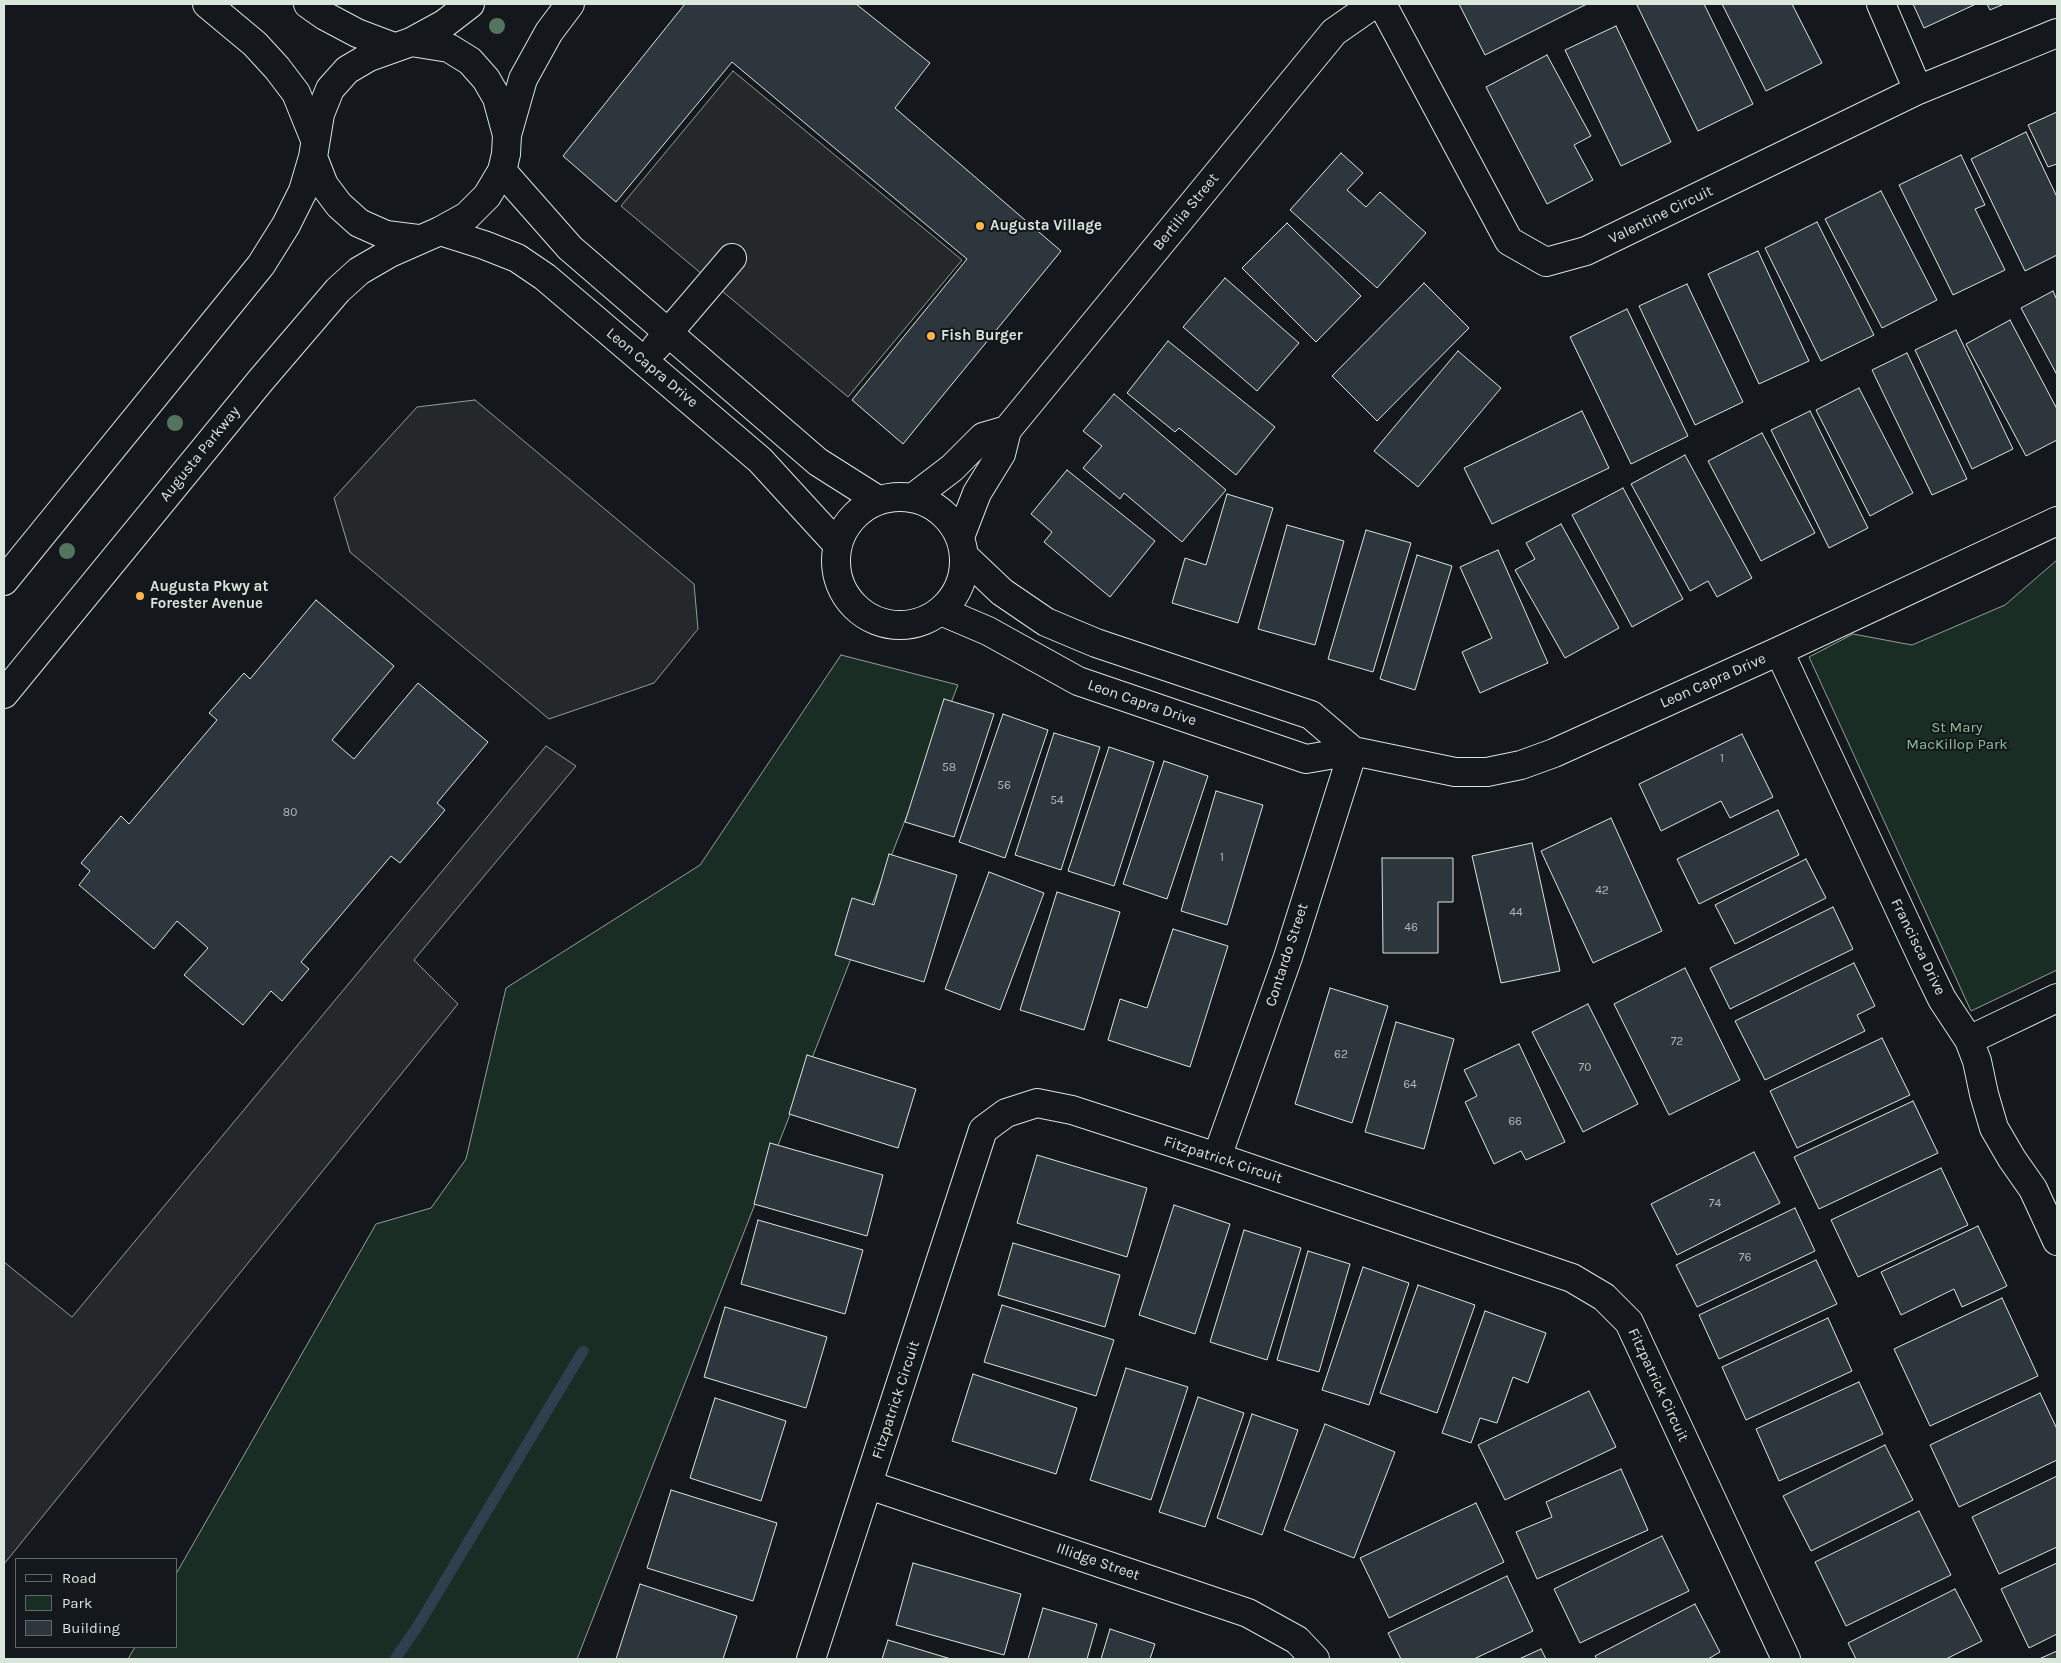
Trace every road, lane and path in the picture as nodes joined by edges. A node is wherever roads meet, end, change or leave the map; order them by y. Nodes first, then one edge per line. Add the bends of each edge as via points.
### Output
1 (207, 4) edge
2 (308, 4) edge
3 (470, 4) edge
4 (570, 4) edge
5 (1374, 4) edge
6 (1382, 4) edge
7 (1881, 4) edge
8 (2057, 33) edge
9 (402, 45) junction
10 (1918, 90) junction
11 (507, 135) junction
12 (314, 148) junction
13 (502, 171) junction
14 (429, 235) junction
15 (732, 258) dead end
16 (668, 332) junction
17 (643, 361) junction
18 (1007, 430) junction
19 (914, 497) junction
20 (878, 500) junction
21 (2057, 521) edge
22 (838, 544) junction
23 (962, 547) junction
24 (4, 581) edge
25 (941, 611) junction
26 (1779, 651) junction
27 (4, 694) edge
28 (1353, 751) junction
29 (2057, 998) edge
30 (1969, 1040) junction
31 (1217, 1157) junction
32 (2057, 1241) edge
33 (869, 1485) junction
34 (811, 1659) edge
35 (1315, 1659) edge
36 (1786, 1659) edge

1 - 12 street, Leon Capra Drive via 256,44 296,93
2 - 9 street via 357,32
3 - 9 street via 444,24
4 - 11 street via 549,32 523,79
5 - 18 street, Bertilia Street via 1334,32
6 - 10 street, Valentine Circuit via 1509,241 1546,262 1586,251
7 - 10 street
8 - 10 street, Valentine Circuit
9 - 11 street via 449,48 470,61 486,78
9 - 12 street via 369,57 347,70 330,89 320,114
11 - 13 street
12 - 14 street, Leon Capra Drive via 324,185 339,205 359,223 386,235
12 - 24 street via 303,192 261,265
13 - 14 street, Augusta Parkway via 487,196 466,216
13 - 16 street via 570,248
14 - 17 street, Leon Capra Drive via 484,245 517,258 545,277
14 - 27 street, Augusta Parkway via 359,271 322,307
15 - 16 street
16 - 17 street
16 - 20 street via 818,462
17 - 22 street, Leon Capra Drive via 760,460
18 - 19 street via 983,437 952,468
18 - 23 street, Bertilia Street via 1001,454 977,493
19 - 20 street
19 - 23 street via 935,507 950,520
20 - 22 street via 860,510 846,525
21 - 26 street, Leon Capra Drive
22 - 25 street via 837,574 842,587 852,604 868,616 885,624 905,625 924,621
23 - 25 street via 963,577 954,596
23 - 28 street, Leon Capra Drive via 1002,592 1046,622 1096,643 1311,715
25 - 28 street, Leon Capra Drive via 988,631 1078,681 1306,759
26 - 28 street, Leon Capra Drive via 1521,765 1487,772 1455,772
26 - 30 street, Francisca Drive via 1942,999
28 - 31 street, Contardo Street via 1288,957
29 - 30 street
30 - 32 street, Francisca Drive via 1994,1128 2033,1189
31 - 33 street, Fitzpatrick Circuit via 1072,1110 1037,1103 1006,1112 983,1130
31 - 36 street, Fitzpatrick Circuit via 1572,1278 1604,1296 1629,1322
33 - 34 street, Fitzpatrick Circuit
33 - 35 street, Illidge Street via 1248,1612 1297,1640

